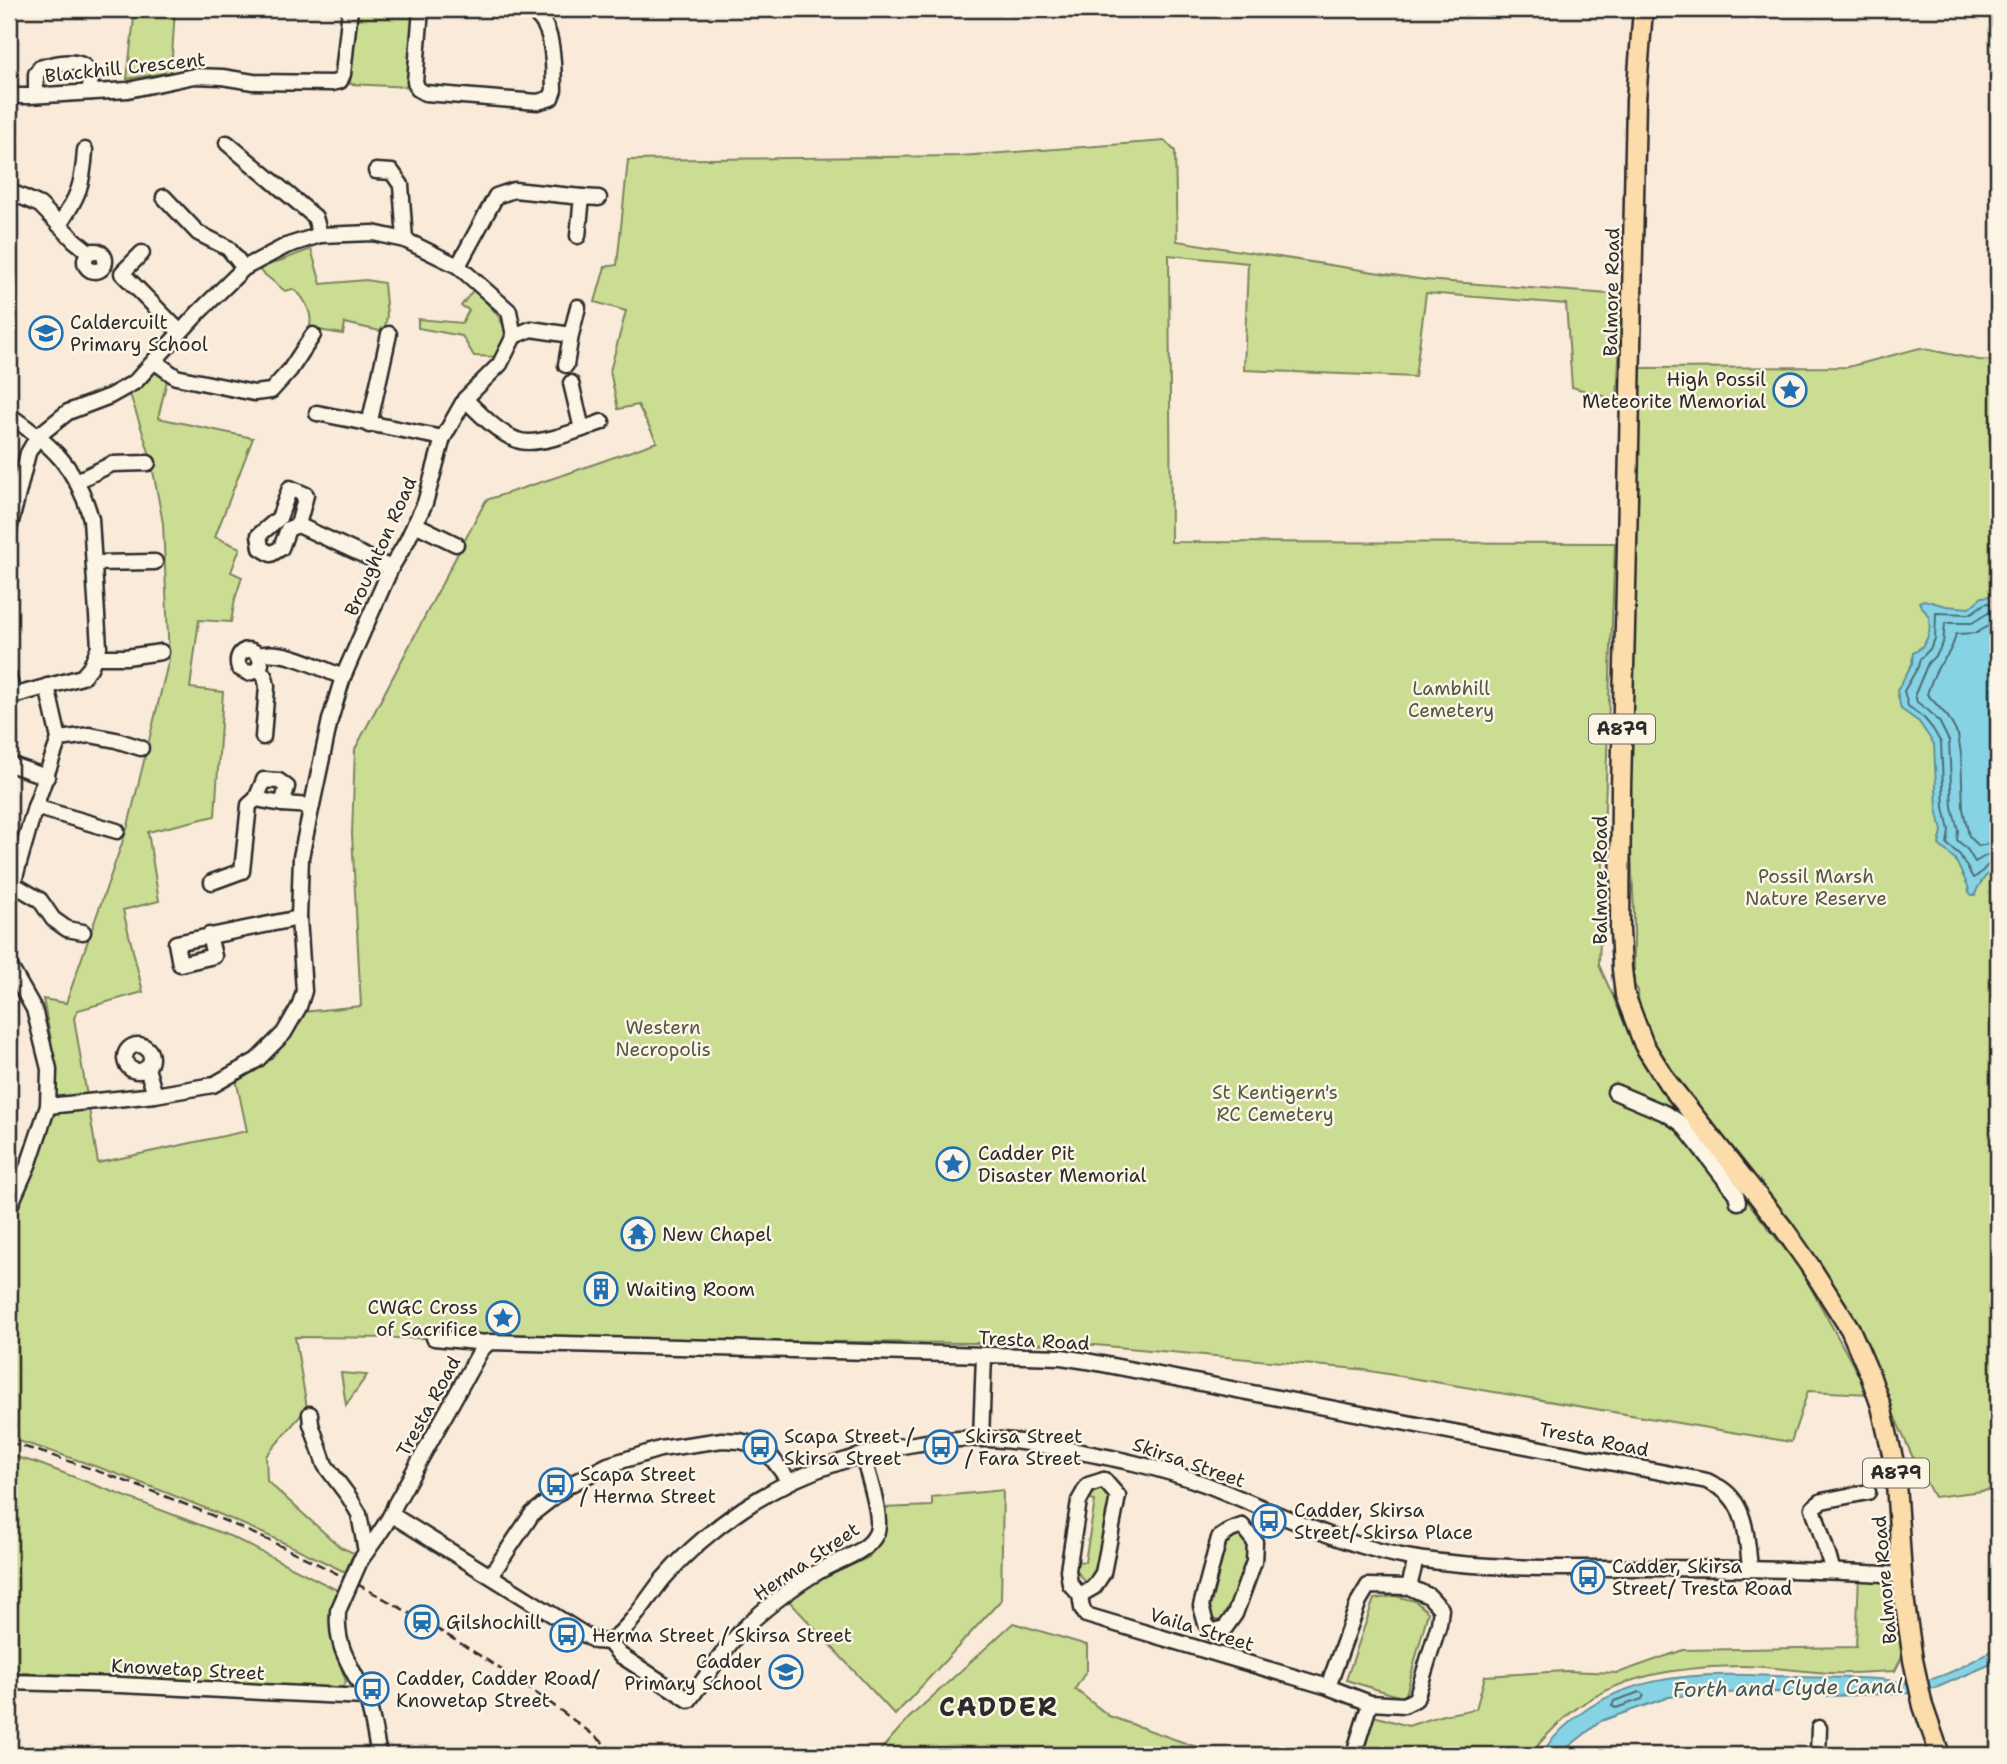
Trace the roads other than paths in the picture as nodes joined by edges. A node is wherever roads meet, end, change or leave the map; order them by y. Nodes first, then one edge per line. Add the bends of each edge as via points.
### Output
1 (350, 9) edge
2 (421, 9) edge
3 (530, 9) edge
4 (1643, 9) edge
5 (91, 92) junction
6 (36, 95) junction
7 (9, 96) edge
8 (227, 144) dead end
9 (85, 150) dead end
10 (376, 171) dead end
11 (9, 191) edge
12 (164, 197) dead end
13 (582, 197) junction
14 (599, 198) dead end
15 (59, 225) junction
16 (320, 235) junction
17 (578, 236) dead end
18 (405, 240) junction
19 (89, 252) dead end
20 (142, 253) dead end
21 (458, 266) junction
22 (244, 268) junction
23 (578, 307) dead end
24 (180, 332) junction
25 (389, 334) dead end
26 (313, 335) dead end
27 (571, 335) junction
28 (514, 336) junction
29 (154, 361) junction
30 (566, 365) dead end
31 (571, 383) dead end
32 (465, 399) junction
33 (317, 413) dead end
34 (9, 415) edge
35 (602, 422) dead end
36 (369, 425) junction
37 (582, 429) junction
38 (38, 436) junction
39 (443, 438) junction
40 (148, 463) dead end
41 (78, 481) junction
42 (415, 524) junction
43 (298, 525) dead end
44 (9, 530) edge
45 (456, 544) dead end
46 (155, 562) dead end
47 (94, 563) junction
48 (391, 568) junction
49 (162, 652) dead end
50 (96, 657) junction
51 (343, 677) junction
52 (9, 678) edge
53 (47, 686) junction
54 (11, 696) edge
55 (263, 737) dead end
56 (59, 739) junction
57 (141, 748) dead end
58 (9, 764) edge
59 (47, 777) junction
60 (257, 799) junction
61 (282, 804) junction
62 (312, 806) junction
63 (36, 807) junction
64 (117, 831) dead end
65 (212, 882) dead end
66 (299, 918) junction
67 (83, 932) dead end
68 (209, 935) dead end
69 (9, 965) edge
70 (147, 1068) dead end
71 (1615, 1092) dead end
72 (155, 1095) junction
73 (48, 1106) junction
74 (1738, 1202) dead end
75 (9, 1208) edge
76 (434, 1338) dead end
77 (487, 1343) junction
78 (984, 1356) junction
79 (310, 1414) dead end
80 (982, 1439) junction
81 (863, 1456) junction
82 (1109, 1456) junction
83 (1104, 1480) junction
84 (789, 1481) junction
85 (1868, 1492) dead end
86 (1249, 1503) junction
87 (392, 1515) junction
88 (1242, 1526) junction
89 (363, 1556) junction
90 (1416, 1559) junction
91 (1750, 1568) junction
92 (1833, 1571) junction
93 (1902, 1575) junction
94 (491, 1576) junction
95 (1409, 1587) junction
96 (1080, 1595) junction
97 (1212, 1632) junction
98 (609, 1643) junction
99 (1207, 1651) junction
100 (9, 1682) edge
101 (1328, 1687) junction
102 (365, 1697) junction
103 (1370, 1703) junction
104 (1819, 1728) dead end
105 (1356, 1747) dead end
106 (379, 1755) edge
107 (1818, 1755) edge
108 (1941, 1755) edge

1 - 5 street, Blackhill Crescent via 341,81 253,82 194,76 128,90
2 - 3 street via 418,89 538,102 551,98 554,90 549,35 544,22
4 - 93 main road, Balmore Road / A879 via 1636,100 1620,788 1625,995 1644,1045 1668,1083 1784,1229 1850,1329 1890,1437
5 - 6 street, Blackhill Crescent
5 - 6 street via 87,68 78,63 40,68
6 - 7 street, Blackhill Crescent
8 - 16 street via 315,217
9 - 15 street via 84,177
10 - 18 street via 392,172 401,185
11 - 15 street via 40,205
12 - 22 street via 198,233 228,248
13 - 14 street
13 - 17 street
13 - 21 street via 514,190 496,196
15 - 19 street
16 - 18 street via 373,233
16 - 22 street
18 - 21 street
20 - 24 street via 122,273
21 - 28 street via 509,311
22 - 24 street
23 - 27 street
24 - 29 street
25 - 36 street
26 - 29 street via 271,391 254,393 176,377
27 - 28 street via 531,328
27 - 30 street
28 - 32 street, Broughton Road via 500,364
29 - 38 street via 135,382 68,412
31 - 37 street
32 - 37 street via 518,441 545,440
32 - 39 street, Broughton Road
33 - 36 street
34 - 38 street
35 - 37 street
36 - 39 street
38 - 41 street
38 - 44 street via 28,453
39 - 42 street, Broughton Road
40 - 41 street via 112,464
41 - 47 street via 91,519
42 - 45 street
42 - 48 street, Broughton Road
43 - 48 street
46 - 47 street
47 - 50 street
48 - 51 street, Broughton Road
49 - 50 street
50 - 53 street via 82,677
51 - 55 street via 281,653 267,653 259,662 267,686
51 - 62 street, Broughton Road
52 - 54 street
53 - 54 street
53 - 56 street
56 - 57 street via 90,735
56 - 59 street
58 - 59 street
59 - 63 street
60 - 61 street
60 - 61 street via 264,780 279,781 287,787
60 - 65 street via 249,805 242,871
61 - 62 street
62 - 66 street, Broughton Road via 301,857
63 - 64 street
63 - 67 street via 13,884 40,901 67,929
66 - 68 street
66 - 72 street, Broughton Road via 304,992 284,1033 257,1060 213,1085
69 - 73 street via 34,1009 49,1069
70 - 72 street
71 - 74 street via 1682,1124
72 - 73 street, Broughton Road
73 - 75 street
76 - 77 street
77 - 78 street, Tresta Road
77 - 87 street, Tresta Road
78 - 80 street
78 - 91 street, Tresta Road via 1087,1361 1707,1481 1735,1503 1745,1528
79 - 89 street via 325,1465 359,1514
80 - 81 street, Skirsa Street via 929,1443
80 - 82 street, Skirsa Street
81 - 84 street, Skirsa Street
81 - 98 street, Herma Street via 876,1506 876,1536 870,1544 776,1600 734,1639 689,1700
82 - 83 street
82 - 86 street, Skirsa Street via 1166,1471
83 - 96 street via 1118,1496 1108,1548 1094,1587
83 - 96 street, Vaila Street via 1088,1485 1079,1501 1068,1570 1070,1584
84 - 94 street via 769,1454 740,1441 660,1449 608,1465 569,1485 532,1514
84 - 98 street, Skirsa Street via 688,1552
85 - 92 street via 1822,1501 1813,1508
86 - 88 street
86 - 90 street, Skirsa Street via 1323,1533
87 - 89 street, Tresta Road
87 - 94 street, Herma Street
88 - 97 street via 1219,1538 1201,1606
88 - 97 street via 1255,1542 1254,1562 1235,1614 1226,1628
89 - 102 street, Tresta Road, bridge via 338,1611 337,1626 343,1654
90 - 91 street, Skirsa Street via 1536,1568
90 - 95 street
91 - 92 street, Skirsa Street
92 - 93 street, Skirsa Street
93 - 108 main road, Balmore Road / A879 via 1917,1681
94 - 98 street, Herma Street via 595,1641
95 - 101 street via 1368,1586
95 - 103 street, Vaila Street via 1429,1596 1441,1609 1416,1699 1404,1705
96 - 99 street, Vaila Street via 1086,1615
97 - 99 street
99 - 101 street, Vaila Street
100 - 102 street, Knowetap Street
101 - 103 street, Vaila Street
102 - 106 street
103 - 105 street
104 - 107 street

